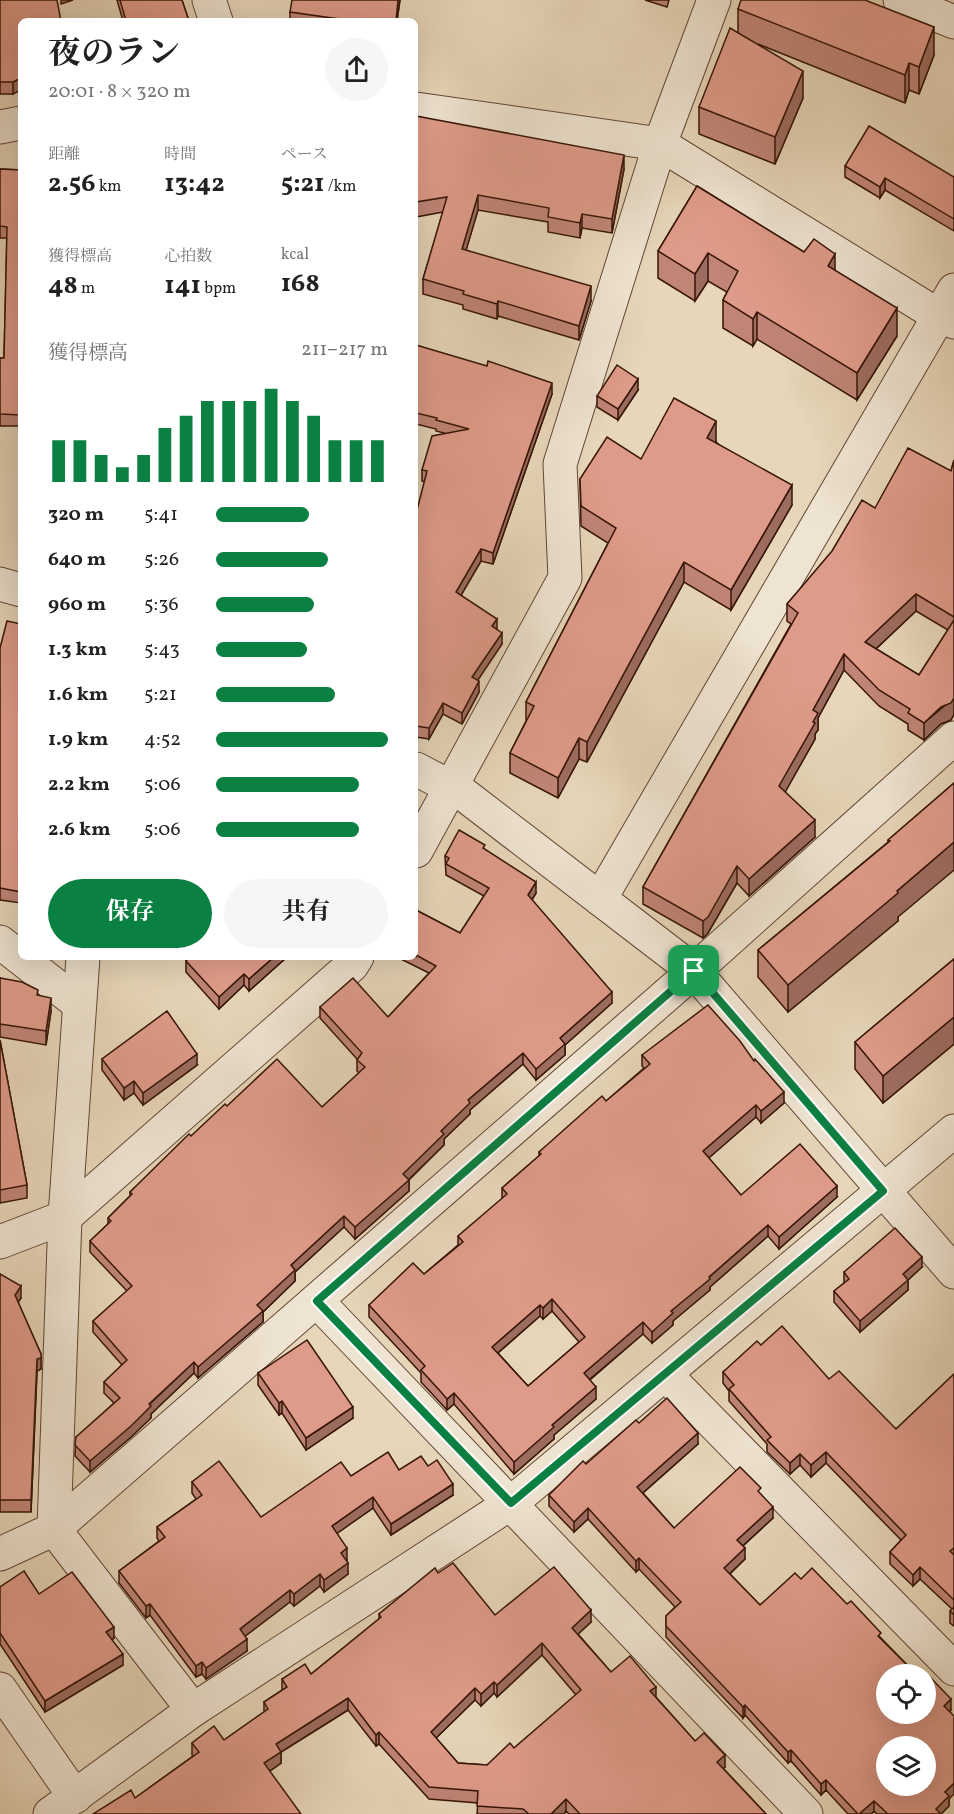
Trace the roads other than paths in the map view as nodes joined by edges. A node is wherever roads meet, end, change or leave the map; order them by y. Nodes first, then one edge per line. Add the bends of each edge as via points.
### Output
1 (209, 0) edge
2 (714, 0) edge
3 (900, 0) edge
4 (215, 18) edge
5 (954, 22) edge
6 (418, 109) edge
7 (18, 124) edge
8 (0, 127) edge
9 (660, 144) junction
10 (949, 309) edge
11 (0, 584) edge
12 (18, 589) edge
13 (954, 738) edge
14 (418, 770) edge
15 (451, 788) junction
16 (418, 847) edge
17 (600, 899) junction
18 (0, 942) edge
19 (18, 956) edge
20 (23, 960) edge
21 (83, 960) edge
22 (355, 960) edge
23 (694, 971) junction
24 (80, 1004) junction
25 (954, 1131) edge
26 (883, 1191) junction
27 (65, 1217) junction
28 (0, 1242) edge
29 (954, 1272) edge
30 (317, 1301) junction
31 (665, 1374) junction
32 (511, 1503) junction
33 (54, 1529) junction
34 (0, 1554) edge
35 (954, 1669) edge
36 (0, 1689) edge
37 (193, 1710) junction
38 (63, 1806) edge
39 (806, 1814) edge

1 - 4 street
2 - 9 street
3 - 5 street
6 - 9 street
7 - 8 street
9 - 10 street
9 - 15 street via 561,464 566,578
10 - 17 street
11 - 12 street
13 - 23 street
14 - 15 street
15 - 16 street
15 - 17 street
17 - 23 street
18 - 19 street
20 - 24 street
21 - 24 street
22 - 27 street
23 - 26 street
23 - 30 street
24 - 27 street
25 - 26 street
26 - 29 street
26 - 31 street
27 - 28 street
27 - 33 street
30 - 32 street
30 - 33 street
31 - 32 street
31 - 35 street
32 - 37 street
32 - 39 street
33 - 34 street
33 - 37 street
36 - 38 street
37 - 38 street

